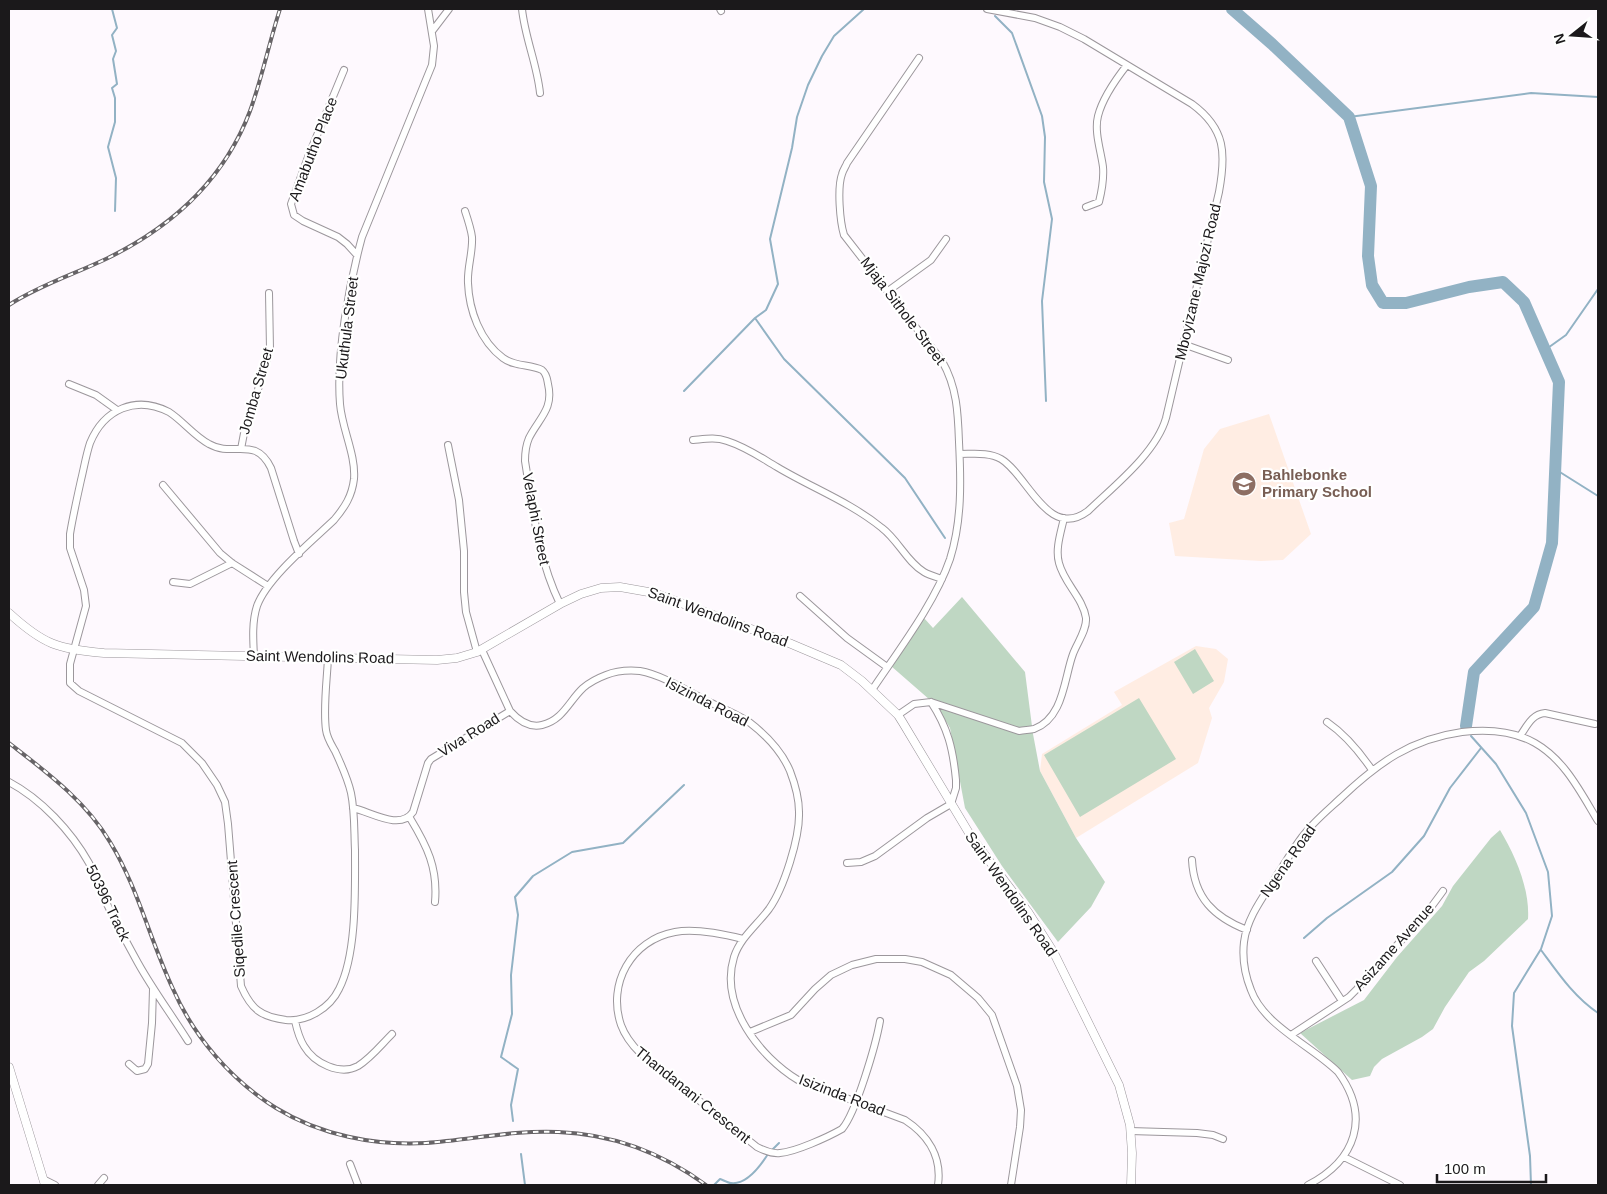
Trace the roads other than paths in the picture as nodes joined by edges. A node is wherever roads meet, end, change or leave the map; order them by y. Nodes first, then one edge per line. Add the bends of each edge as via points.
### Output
1 (428, 9) edge
2 (449, 9) edge
3 (522, 9) edge
4 (987, 9) edge
5 (432, 30) junction
6 (919, 58) dead end
7 (1127, 65) junction
8 (344, 70) dead end
9 (540, 93) dead end
10 (1086, 207) dead end
11 (465, 211) dead end
12 (946, 239) dead end
13 (357, 255) junction
14 (888, 291) junction
15 (270, 293) dead end
16 (1183, 344) junction
17 (1228, 360) dead end
18 (69, 384) dead end
19 (117, 410) junction
20 (693, 440) dead end
21 (448, 445) dead end
22 (241, 449) junction
23 (960, 454) junction
24 (163, 485) dead end
25 (1064, 518) junction
26 (299, 554) junction
27 (232, 562) junction
28 (942, 579) junction
29 (173, 582) dead end
30 (268, 586) junction
31 (800, 596) dead end
32 (560, 604) junction
33 (9, 613) edge
34 (73, 650) junction
35 (479, 651) junction
36 (254, 656) junction
37 (328, 658) junction
38 (887, 667) junction
39 (872, 690) junction
40 (931, 702) junction
41 (510, 711) junction
42 (898, 715) junction
43 (1328, 722) dead end
44 (1595, 724) dead end
45 (1520, 736) junction
46 (1372, 770) junction
47 (9, 782) edge
48 (951, 804) junction
49 (353, 808) junction
50 (410, 818) junction
51 (1598, 822) edge
52 (1192, 860) dead end
53 (847, 863) dead end
54 (1443, 891) dead end
55 (435, 902) dead end
56 (1247, 930) junction
57 (743, 939) junction
58 (1316, 961) dead end
59 (153, 990) junction
60 (1342, 1001) junction
61 (296, 1021) junction
62 (880, 1021) dead end
63 (750, 1032) junction
64 (392, 1034) dead end
65 (1291, 1035) junction
66 (188, 1041) dead end
67 (129, 1064) dead end
68 (9, 1067) edge
69 (856, 1102) junction
70 (1130, 1131) junction
71 (1223, 1139) dead end
72 (1344, 1157) junction
73 (350, 1164) dead end
74 (104, 1178) dead end
75 (44, 1182) edge
76 (55, 1185) edge
77 (98, 1185) edge
78 (358, 1185) edge
79 (938, 1185) edge
80 (1011, 1185) edge
81 (1131, 1185) edge
82 (1308, 1185) edge
83 (1400, 1185) edge

1 - 5 street, Ukuthula Street
2 - 5 street
3 - 9 street
4 - 7 street, Mboyizane Majozi Road via 1060,26
5 - 13 street, Ukuthula Street via 434,55 429,75 370,215
6 - 14 street, Mjaja Sithole Street via 847,163 841,181 840,218 844,235
7 - 10 street via 1098,116 1103,187 1100,202
7 - 16 street, Mboyizane Majozi Road via 1196,107 1214,126 1222,148 1224,166 1219,192
8 - 13 street, Amabutho Place via 291,204 294,214 303,221 338,237
11 - 32 street, Velaphi Street via 472,238 468,283 470,300 486,342 503,358 546,373 551,399 529,438 525,461 538,544
12 - 14 street via 931,260
13 - 26 street, Ukuthula Street via 344,326 339,383 342,423 354,469 351,496 342,510
14 - 23 street, Mjaja Sithole Street via 949,373 957,401
15 - 22 street, Jomba Street via 270,349
16 - 17 street
16 - 25 street, Mboyizane Majozi Road via 1166,418 1157,440 1088,511 1080,516
18 - 19 street via 96,395
19 - 22 street via 135,404 162,408 178,417 209,444
19 - 34 street, Siqedile Crescent via 91,441 72,522 70,548 86,606
20 - 28 street via 720,439 742,446 842,501 866,515 894,538 924,572
21 - 35 street via 459,500 466,612
22 - 26 street, Jomba Street via 256,451 267,459
23 - 25 street via 986,454 1000,458 1047,510
23 - 28 street, Mjaja Sithole Street via 959,516 950,560
24 - 27 street via 220,553
25 - 40 street via 1059,562 1086,621 1058,704 1049,718 1033,729 1019,731
26 - 30 street, Ukuthula Street
27 - 29 street via 190,584
27 - 30 street
28 - 38 street, Mjaja Sithole Street
30 - 36 street, Ukuthula Street via 257,607
31 - 38 street via 847,638
32 - 35 street, Saint Wendolins Road
32 - 39 street, Saint Wendolins Road via 601,588 620,587 654,593 816,654 840,665
33 - 34 street, Saint Wendolins Road via 43,640
34 - 36 street, Saint Wendolins Road
34 - 61 street, Siqedile Crescent via 69,674 70,683 75,688 182,743 202,763 217,785 225,802 228,824 241,986 250,1005 258,1011 274,1018
35 - 37 street, Saint Wendolins Road via 436,660
35 - 41 street
36 - 37 street, Saint Wendolins Road
37 - 49 street via 326,731 348,780
38 - 39 street, Mjaja Sithole Street
39 - 42 street, Saint Wendolins Road
40 - 42 street via 914,704
40 - 48 street via 948,734 956,780
41 - 50 street, Viva Road via 431,759
41 - 57 street, Isizinda Road via 528,724 542,725 557,719 592,681 608,674 641,672 669,682 748,721 760,731 779,751 790,770 799,812 792,851 778,892 770,908
42 - 48 street, Saint Wendolins Road
43 - 46 street via 1350,740
44 - 45 street via 1540,713
45 - 46 street, Ngena Road via 1479,730 1442,736 1405,749
45 - 51 street, Ngena Road via 1536,743 1557,760
46 - 56 street, Ngena Road via 1302,838 1257,907
47 - 59 street, 50396 Track via 48,812 84,855
48 - 53 street via 875,856
48 - 70 street, Saint Wendolins Road via 1054,953 1116,1078
49 - 50 street via 394,821
49 - 61 street via 355,892 348,962 334,999 316,1013
50 - 55 street via 434,868
52 - 56 street via 1192,871 1208,906
54 - 60 street, Asizame Avenue via 1370,977
56 - 65 street, Ngena Road via 1243,961 1252,993 1261,1009
57 - 63 street, Isizinda Road via 734,958 731,987 738,1012
57 - 69 street, Thandanani Crescent via 681,931 658,937 636,951 623,970 616,996 621,1026 629,1041 654,1066 769,1153 791,1151 837,1132 848,1122
58 - 60 street, Asizame Avenue
59 - 66 street, 50396 Track
59 - 67 street via 148,1064 145,1069 137,1071
60 - 65 street, Asizame Avenue
61 - 64 street via 299,1036 310,1054 341,1069 353,1068 367,1060
62 - 69 street, Thandanani Crescent
63 - 69 street, Isizinda Road via 788,1074
63 - 80 street via 791,1015 832,975 852,965 876,959 905,959 937,967 951,975 992,1016 1017,1086 1020,1127
65 - 72 street, Ngena Road via 1331,1064 1354,1100 1355,1126
68 - 75 street
69 - 79 street, Isizinda Road via 905,1120 926,1138 937,1159
70 - 71 street via 1213,1135
70 - 81 street, Saint Wendolins Road
72 - 82 street, Ngena Road via 1331,1172
72 - 83 street
73 - 78 street
74 - 77 street
75 - 76 street

